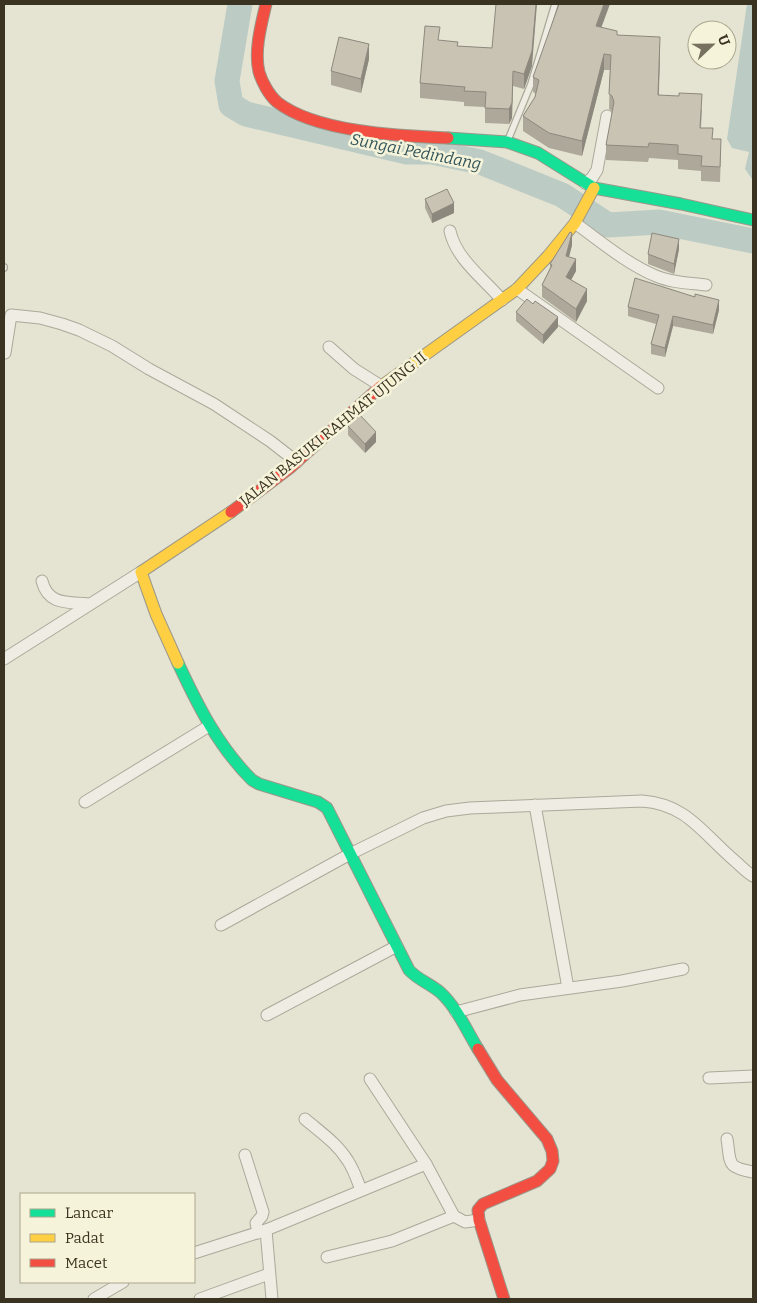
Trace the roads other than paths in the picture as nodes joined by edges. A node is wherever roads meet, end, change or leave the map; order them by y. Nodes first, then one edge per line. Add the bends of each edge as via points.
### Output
1 (266, 4) edge
2 (555, 4) edge
3 (607, 116) dead end
4 (507, 142) junction
5 (590, 185) junction
6 (576, 220) junction
7 (753, 220) edge
8 (450, 231) dead end
9 (706, 285) dead end
10 (517, 289) junction
11 (502, 300) junction
12 (7, 314) edge
13 (329, 347) dead end
14 (5, 353) edge
15 (381, 386) junction
16 (658, 388) dead end
17 (297, 462) junction
18 (141, 572) junction
19 (42, 580) dead end
20 (88, 604) junction
21 (4, 659) edge
22 (209, 726) junction
23 (85, 802) dead end
24 (535, 805) junction
25 (350, 854) junction
26 (753, 876) edge
27 (221, 925) dead end
28 (397, 946) junction
29 (683, 969) dead end
30 (568, 988) junction
31 (456, 1012) junction
32 (266, 1015) dead end
33 (753, 1076) edge
34 (709, 1078) dead end
35 (370, 1079) dead end
36 (305, 1119) dead end
37 (727, 1139) dead end
38 (245, 1155) dead end
39 (426, 1164) junction
40 (753, 1172) edge
41 (361, 1190) junction
42 (454, 1216) junction
43 (479, 1220) junction
44 (262, 1231) junction
45 (195, 1253) edge
46 (327, 1257) dead end
47 (269, 1274) junction
48 (121, 1283) edge
49 (94, 1299) edge
50 (200, 1299) edge
51 (272, 1299) edge
52 (504, 1299) edge

1 - 4 street via 258,40 259,71 276,101 328,125 407,136
2 - 4 lane via 531,84
3 - 5 street via 597,170
4 - 5 street via 538,153
5 - 6 street, JALAN BASUKI RAHMAT UJUNG II
5 - 7 street
6 - 9 street via 637,266 657,277
6 - 10 street, JALAN BASUKI RAHMAT UJUNG II
8 - 11 street via 458,250
10 - 11 street, JALAN BASUKI RAHMAT UJUNG II
10 - 16 street
11 - 15 street, JALAN BASUKI RAHMAT UJUNG II
12 - 14 street
12 - 17 street via 62,324 112,346 214,404
13 - 15 street
15 - 17 street, JALAN BASUKI RAHMAT UJUNG II
17 - 18 street, JALAN BASUKI RAHMAT UJUNG II via 248,500
18 - 20 street
18 - 22 street via 156,614
19 - 20 street via 45,591 52,598
20 - 21 street
22 - 23 street
22 - 25 street via 252,780 328,808
24 - 25 street via 446,811 423,818
24 - 26 street via 658,802 689,817
24 - 30 street
25 - 27 street
25 - 28 street
28 - 31 street via 414,976 443,995
28 - 32 street
29 - 30 street
30 - 31 street via 520,995
31 - 43 street via 497,1080 546,1139 552,1153 545,1177 481,1205
33 - 34 street
35 - 39 street
36 - 41 street via 344,1155
37 - 40 street via 733,1166
38 - 44 street via 263,1212 256,1224
39 - 41 street
39 - 42 street
41 - 44 street
42 - 43 street via 465,1222
42 - 46 street via 392,1241
43 - 52 street
44 - 45 street
44 - 47 street
47 - 50 street
47 - 51 street
48 - 49 street

